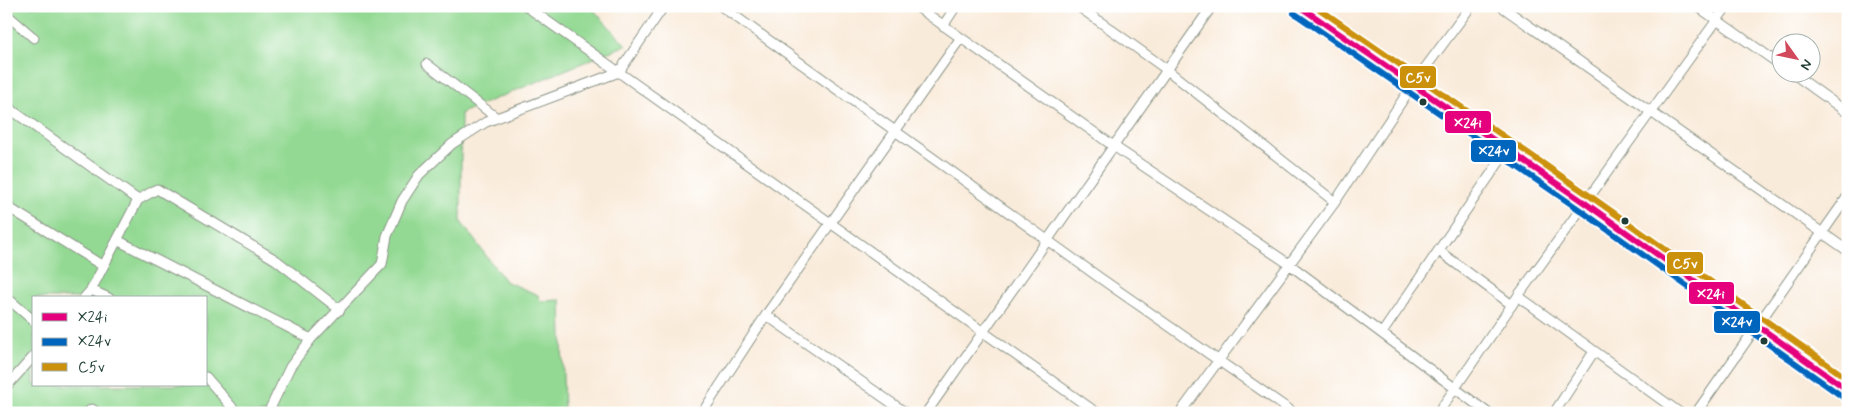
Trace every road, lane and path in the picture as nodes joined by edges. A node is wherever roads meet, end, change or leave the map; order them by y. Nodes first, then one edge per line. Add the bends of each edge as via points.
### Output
1 (526, 6) edge
2 (664, 6) edge
3 (720, 6) edge
4 (916, 6) edge
5 (956, 6) edge
6 (1078, 6) edge
7 (1212, 6) edge
8 (1299, 6) edge
9 (1471, 6) edge
10 (1501, 6) edge
11 (1697, 6) edge
12 (1727, 6) edge
13 (6, 14) edge
14 (1717, 20) junction
15 (943, 26) junction
16 (34, 38) dead end
17 (960, 39) junction
18 (1772, 59) edge
19 (427, 64) dead end
20 (1166, 69) junction
21 (619, 72) junction
22 (1805, 82) edge
23 (1414, 84) junction
24 (7, 110) edge
25 (1652, 112) junction
26 (1848, 113) edge
27 (497, 118) junction
28 (896, 130) junction
29 (1112, 145) junction
30 (1508, 149) junction
31 (1848, 196) edge
32 (138, 200) junction
33 (1335, 202) junction
34 (1585, 203) junction
35 (6, 206) edge
36 (830, 224) junction
37 (1822, 234) junction
38 (116, 240) junction
39 (1046, 240) junction
40 (1438, 252) junction
41 (1848, 252) edge
42 (1289, 264) junction
43 (103, 266) junction
44 (91, 290) junction
45 (86, 296) edge
46 (104, 296) edge
47 (1518, 296) junction
48 (6, 297) edge
49 (1512, 305) junction
50 (340, 310) junction
51 (766, 315) junction
52 (32, 319) edge
53 (1756, 327) junction
54 (983, 332) junction
55 (1382, 333) junction
56 (310, 339) junction
57 (1594, 352) junction
58 (32, 358) edge
59 (1219, 360) junction
60 (208, 379) edge
61 (6, 387) edge
62 (1455, 389) junction
63 (1848, 390) edge
64 (86, 413) edge
65 (98, 413) edge
66 (237, 413) edge
67 (268, 413) edge
68 (703, 413) edge
69 (906, 413) edge
70 (926, 413) edge
71 (1097, 413) edge
72 (1180, 413) edge
73 (1294, 413) edge
74 (1438, 413) edge
75 (1488, 413) edge
76 (1554, 413) edge
77 (1680, 413) edge
78 (1696, 413) edge

1 - 21 street
2 - 21 street
3 - 28 street
4 - 15 street
5 - 15 street
6 - 20 street
7 - 20 street
8 - 23 street
9 - 23 street
10 - 25 street
11 - 14 street
12 - 14 street
13 - 16 street
14 - 18 street
14 - 25 street
15 - 17 street
17 - 28 street
17 - 29 street
19 - 27 street
20 - 29 street
20 - 33 street
21 - 27 street
21 - 36 street
22 - 26 street
23 - 30 street
23 - 33 street
24 - 32 street
25 - 34 street
25 - 37 street
27 - 50 street via 452,144 419,175 402,201 387,236 382,264
28 - 36 street
28 - 39 street
29 - 39 street
29 - 42 street
30 - 34 street
30 - 40 street
31 - 37 street
32 - 38 street
32 - 50 street via 152,190 161,190 276,260
33 - 42 street
34 - 47 street
34 - 53 street
35 - 43 street
36 - 51 street
36 - 54 street
37 - 41 street
37 - 53 street
38 - 43 street
38 - 56 street
39 - 54 street
39 - 59 street
40 - 49 street
40 - 55 street
42 - 55 street
42 - 59 street
43 - 44 street
44 - 45 street
44 - 46 street
47 - 49 street
47 - 57 street
48 - 52 street
49 - 62 street
50 - 56 street
51 - 68 street
51 - 69 street
53 - 63 street
53 - 78 street
54 - 70 street
54 - 71 street
55 - 62 street
56 - 67 street via 290,367
57 - 76 street
57 - 77 street
58 - 61 street
59 - 72 street
59 - 73 street
60 - 66 street
62 - 74 street
62 - 75 street
64 - 65 street via 92,409

